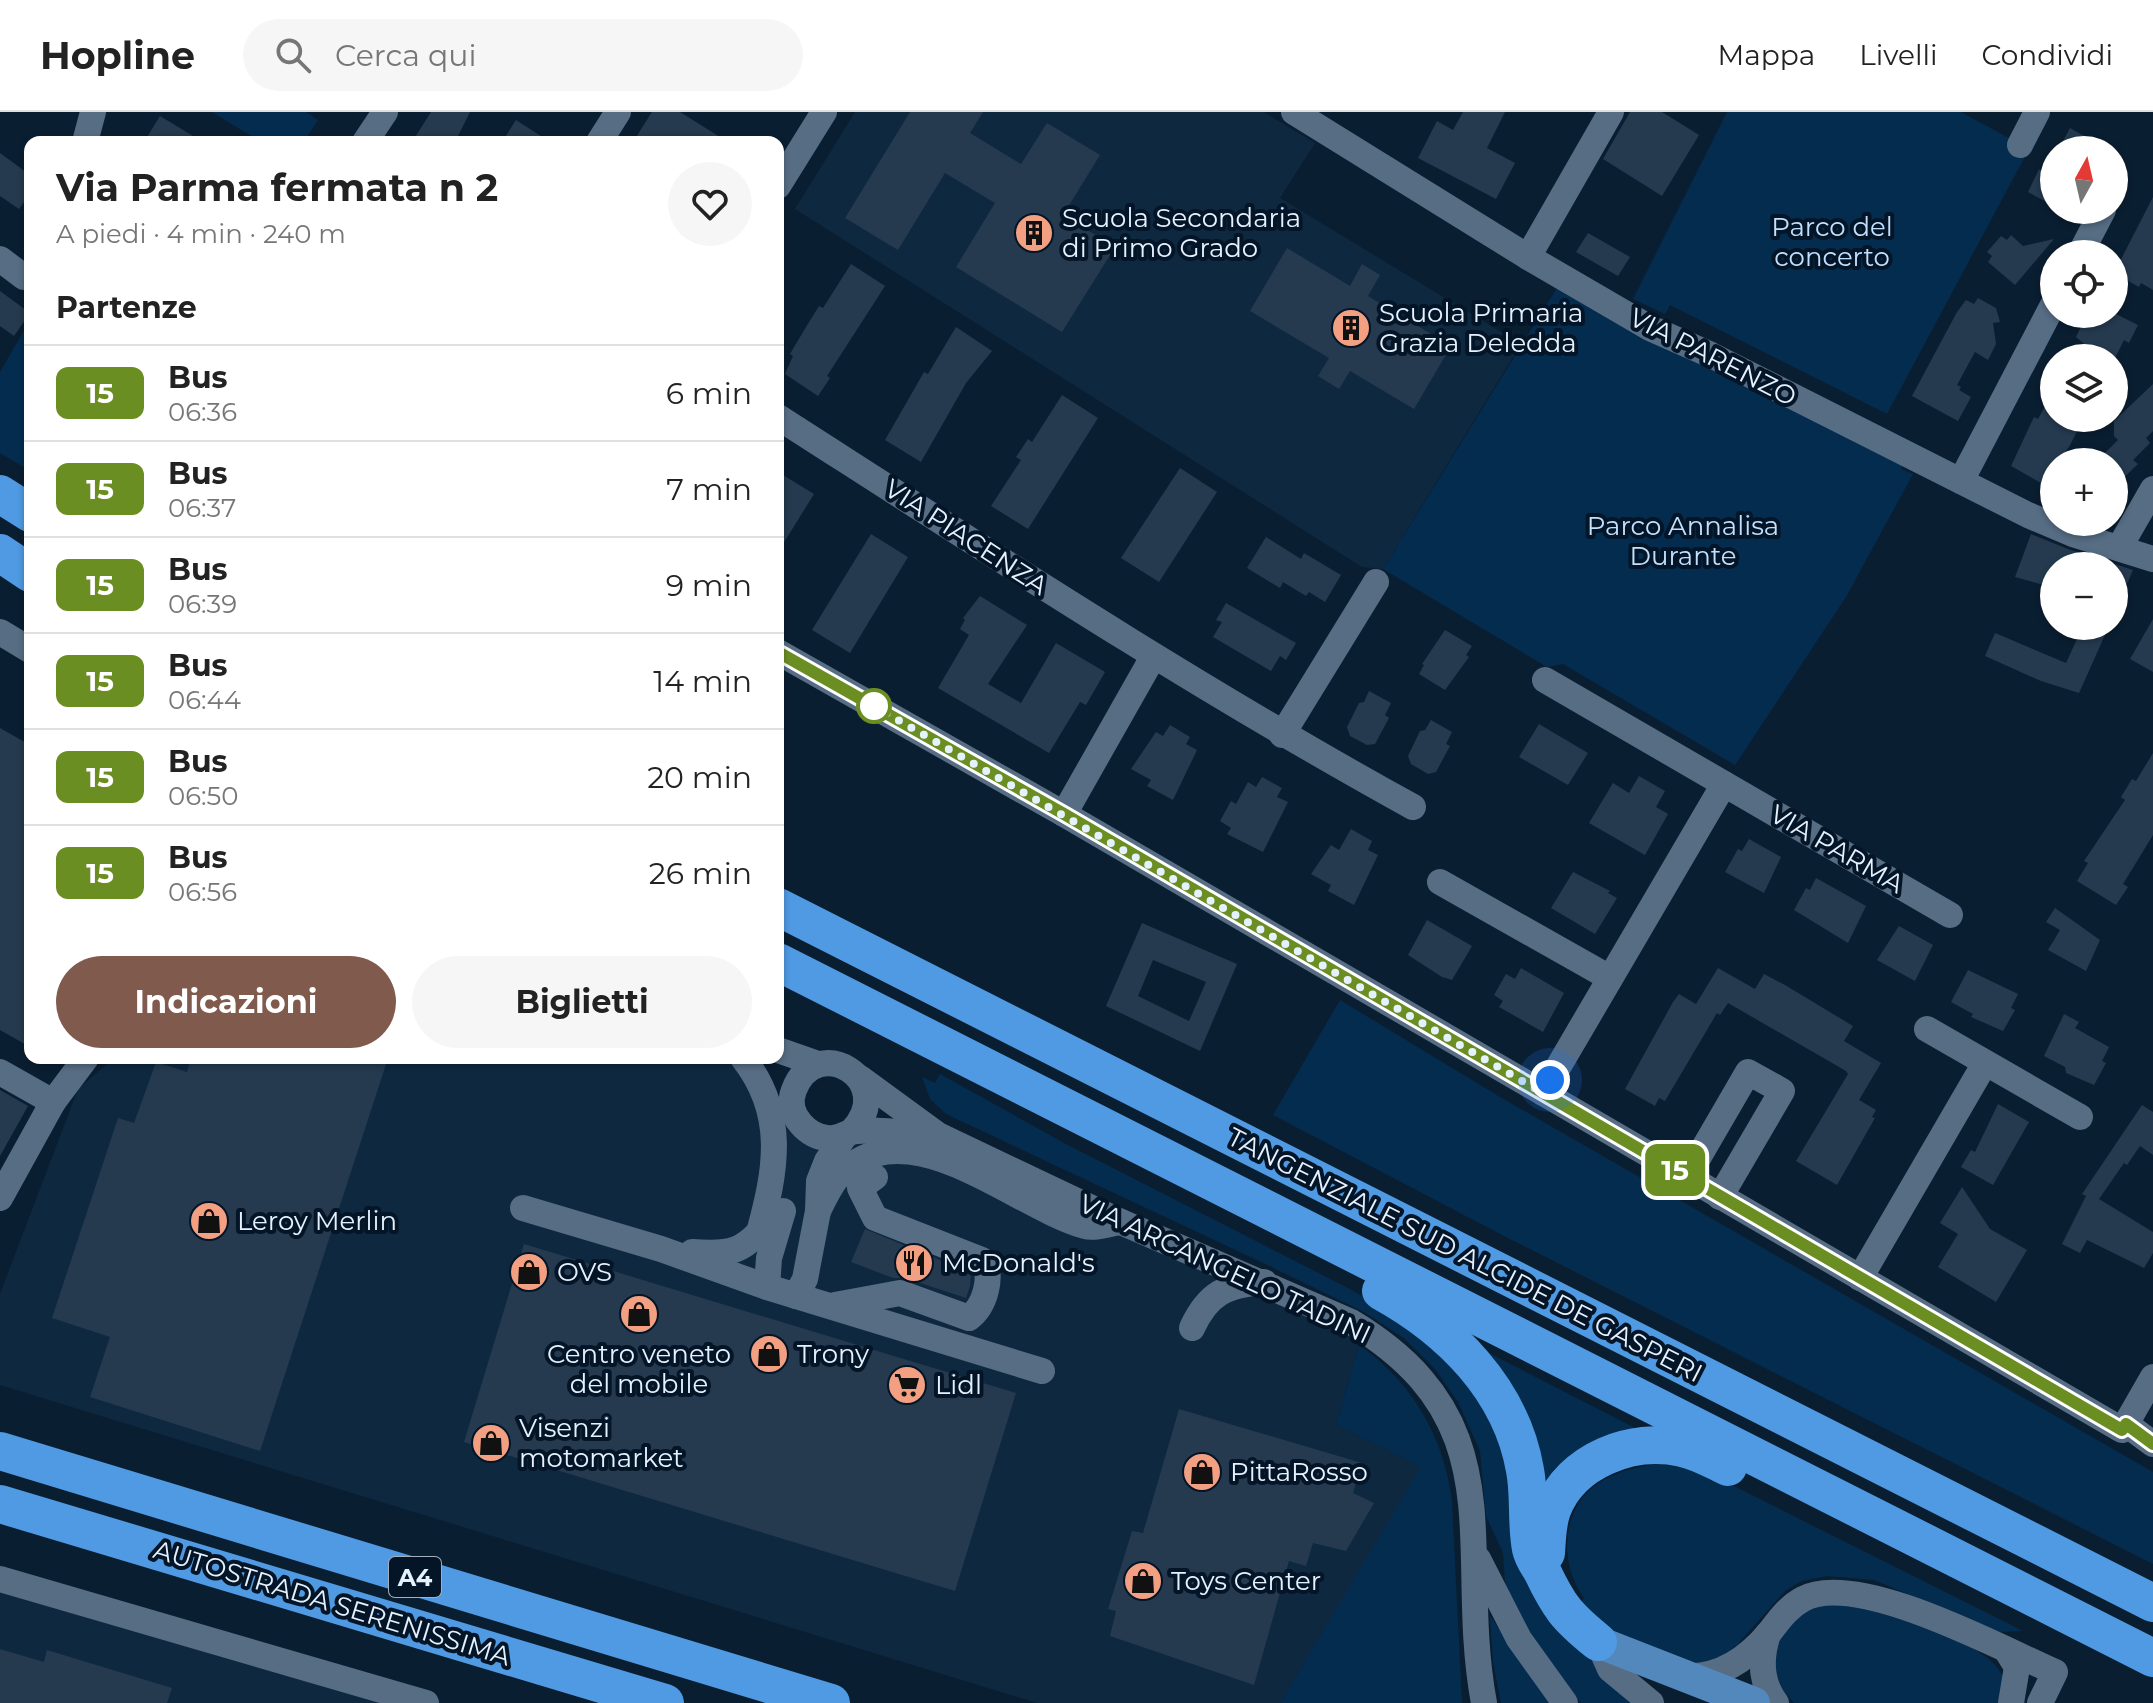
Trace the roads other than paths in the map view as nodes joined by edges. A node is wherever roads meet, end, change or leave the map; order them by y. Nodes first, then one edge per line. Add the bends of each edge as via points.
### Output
1 (93, 112) edge
2 (385, 112) edge
3 (618, 112) edge
4 (824, 112) edge
5 (1294, 112) edge
6 (1611, 112) edge
7 (2037, 112) edge
8 (87, 136) edge
9 (369, 136) edge
10 (603, 136) edge
11 (2020, 145) dead end
12 (784, 176) edge
13 (1528, 257) junction
14 (0, 259) edge
15 (24, 277) dead end
16 (2041, 328) edge
17 (784, 421) edge
18 (1961, 481) junction
19 (2153, 489) edge
20 (0, 494) edge
21 (24, 509) edge
22 (2119, 548) junction
23 (0, 553) edge
24 (0, 559) edge
25 (2153, 559) edge
26 (24, 569) edge
27 (24, 570) edge
28 (1376, 582) dead end
29 (0, 632) edge
30 (24, 646) edge
31 (784, 655) edge
32 (1153, 657) junction
33 (1545, 680) dead end
34 (1282, 735) junction
35 (1724, 784) junction
36 (1413, 807) dead end
37 (1064, 814) junction
38 (1440, 882) dead end
39 (784, 910) edge
40 (1950, 915) dead end
41 (784, 965) edge
42 (1610, 978) junction
43 (1927, 1029) dead end
44 (784, 1052) edge
45 (1985, 1063) junction
46 (82, 1064) edge
47 (748, 1064) edge
48 (760, 1064) edge
49 (818, 1064) junction
50 (0, 1072) edge
51 (860, 1078) junction
52 (1543, 1093) junction
53 (53, 1102) junction
54 (793, 1112) junction
55 (2080, 1117) dead end
56 (848, 1134) junction
57 (938, 1135) junction
58 (875, 1177) dead end
59 (1687, 1177) junction
60 (1720, 1197) junction
61 (0, 1198) edge
62 (523, 1208) dead end
63 (818, 1211) junction
64 (773, 1217) junction
65 (1121, 1222) junction
66 (1300, 1224) junction
67 (661, 1249) junction
68 (1860, 1278) junction
69 (1264, 1282) junction
70 (767, 1287) junction
71 (796, 1296) junction
72 (832, 1306) junction
73 (1192, 1328) dead end
74 (1042, 1371) dead end
75 (2153, 1377) edge
76 (2126, 1424) junction
77 (2153, 1444) edge
78 (0, 1451) edge
79 (0, 1504) edge
80 (1877, 1518) junction
81 (1475, 1553) junction
82 (1542, 1572) junction
83 (0, 1579) edge
84 (2153, 1603) edge
85 (1768, 1634) junction
86 (1598, 1642) junction
87 (2007, 1651) junction
88 (2153, 1658) edge
89 (1688, 1690) edge
90 (426, 1703) edge
91 (665, 1703) edge
92 (831, 1703) edge
93 (1484, 1703) edge
94 (1565, 1703) edge
95 (1651, 1703) edge
96 (1754, 1703) edge
97 (1776, 1703) edge
98 (2011, 1703) edge
99 (2040, 1703) edge

1 - 8 street
2 - 9 street
3 - 10 street
4 - 12 street
5 - 13 street, VIA PARENZO
6 - 13 street
7 - 11 street
13 - 18 street, VIA PARENZO via 1650,328
14 - 15 street
16 - 18 street
17 - 32 street, VIA PIACENZA
18 - 22 street, VIA PARENZO via 2028,515
19 - 22 street
20 - 21 highway
22 - 25 street, VIA PARENZO
23 - 26 highway
24 - 27 highway
28 - 34 street
29 - 30 street
31 - 37 street
32 - 34 street, VIA PIACENZA
32 - 37 street
33 - 35 street, VIA PARMA
34 - 36 street, VIA PIACENZA
35 - 40 street, VIA PARMA
35 - 42 street
37 - 52 street
38 - 42 street
39 - 84 highway, TANGENZIALE SUD ALCIDE DE GASPERI
41 - 66 highway, TANGENZIALE SUD ALCIDE DE GASPERI
42 - 52 street
43 - 45 street
44 - 49 street, VIA ARCANGELO TADINI
45 - 55 street
45 - 68 street
46 - 53 street
47 - 64 street via 759,1078 773,1125
48 - 54 street, VIA ARCANGELO TADINI
49 - 51 street, VIA ARCANGELO TADINI via 847,1066
49 - 54 street via 798,1079 791,1095
50 - 53 street
51 - 56 street via 867,1106
51 - 57 street, VIA ARCANGELO TADINI
52 - 59 street
53 - 61 street
54 - 56 street, VIA ARCANGELO TADINI via 810,1134
54 - 64 street via 792,1171
56 - 57 street, VIA ARCANGELO TADINI
56 - 63 street via 819,1181
57 - 65 street, VIA ARCANGELO TADINI
58 - 72 street via 860,1188 875,1218 982,1260 990,1277 969,1318 900,1293
59 - 60 street
59 - 60 street via 1748,1072 1782,1091
60 - 68 street
62 - 67 street
63 - 65 street via 835,1180 853,1164 904,1150 935,1155 1087,1227
63 - 71 street via 805,1279
64 - 67 street via 748,1245 718,1254
64 - 70 street
65 - 69 street, VIA ARCANGELO TADINI
66 - 80 highway, TANGENZIALE SUD ALCIDE DE GASPERI
66 - 82 highway via 1327,1258 1440,1329 1489,1384 1520,1446 1531,1549
67 - 70 street
68 - 76 street via 2122,1430
69 - 73 street via 1222,1290 1202,1306
69 - 81 street, VIA ARCANGELO TADINI via 1366,1331 1422,1380 1452,1427 1465,1462 1473,1498
70 - 71 street
71 - 72 street
72 - 74 street
75 - 76 street
76 - 77 street
78 - 92 highway, AUTOSTRADA SERENISSIMA / A4
79 - 91 highway, AUTOSTRADA SERENISSIMA / A4
80 - 82 highway via 1783,1493 1697,1452 1640,1446 1598,1459 1565,1487 1551,1513
80 - 88 highway, TANGENZIALE SUD ALCIDE DE GASPERI
81 - 93 street, VIA ARCANGELO TADINI
81 - 94 street, VIA ARCANGELO TADINI via 1519,1639
82 - 86 highway via 1560,1608
83 - 90 street
85 - 87 street via 1803,1599 1836,1591 1888,1601
85 - 89 street via 1724,1671
85 - 97 street via 1763,1673
86 - 89 main road via 1631,1670
86 - 95 street via 1610,1669
87 - 98 street via 2017,1667
87 - 99 street via 2055,1672
89 - 96 main road

